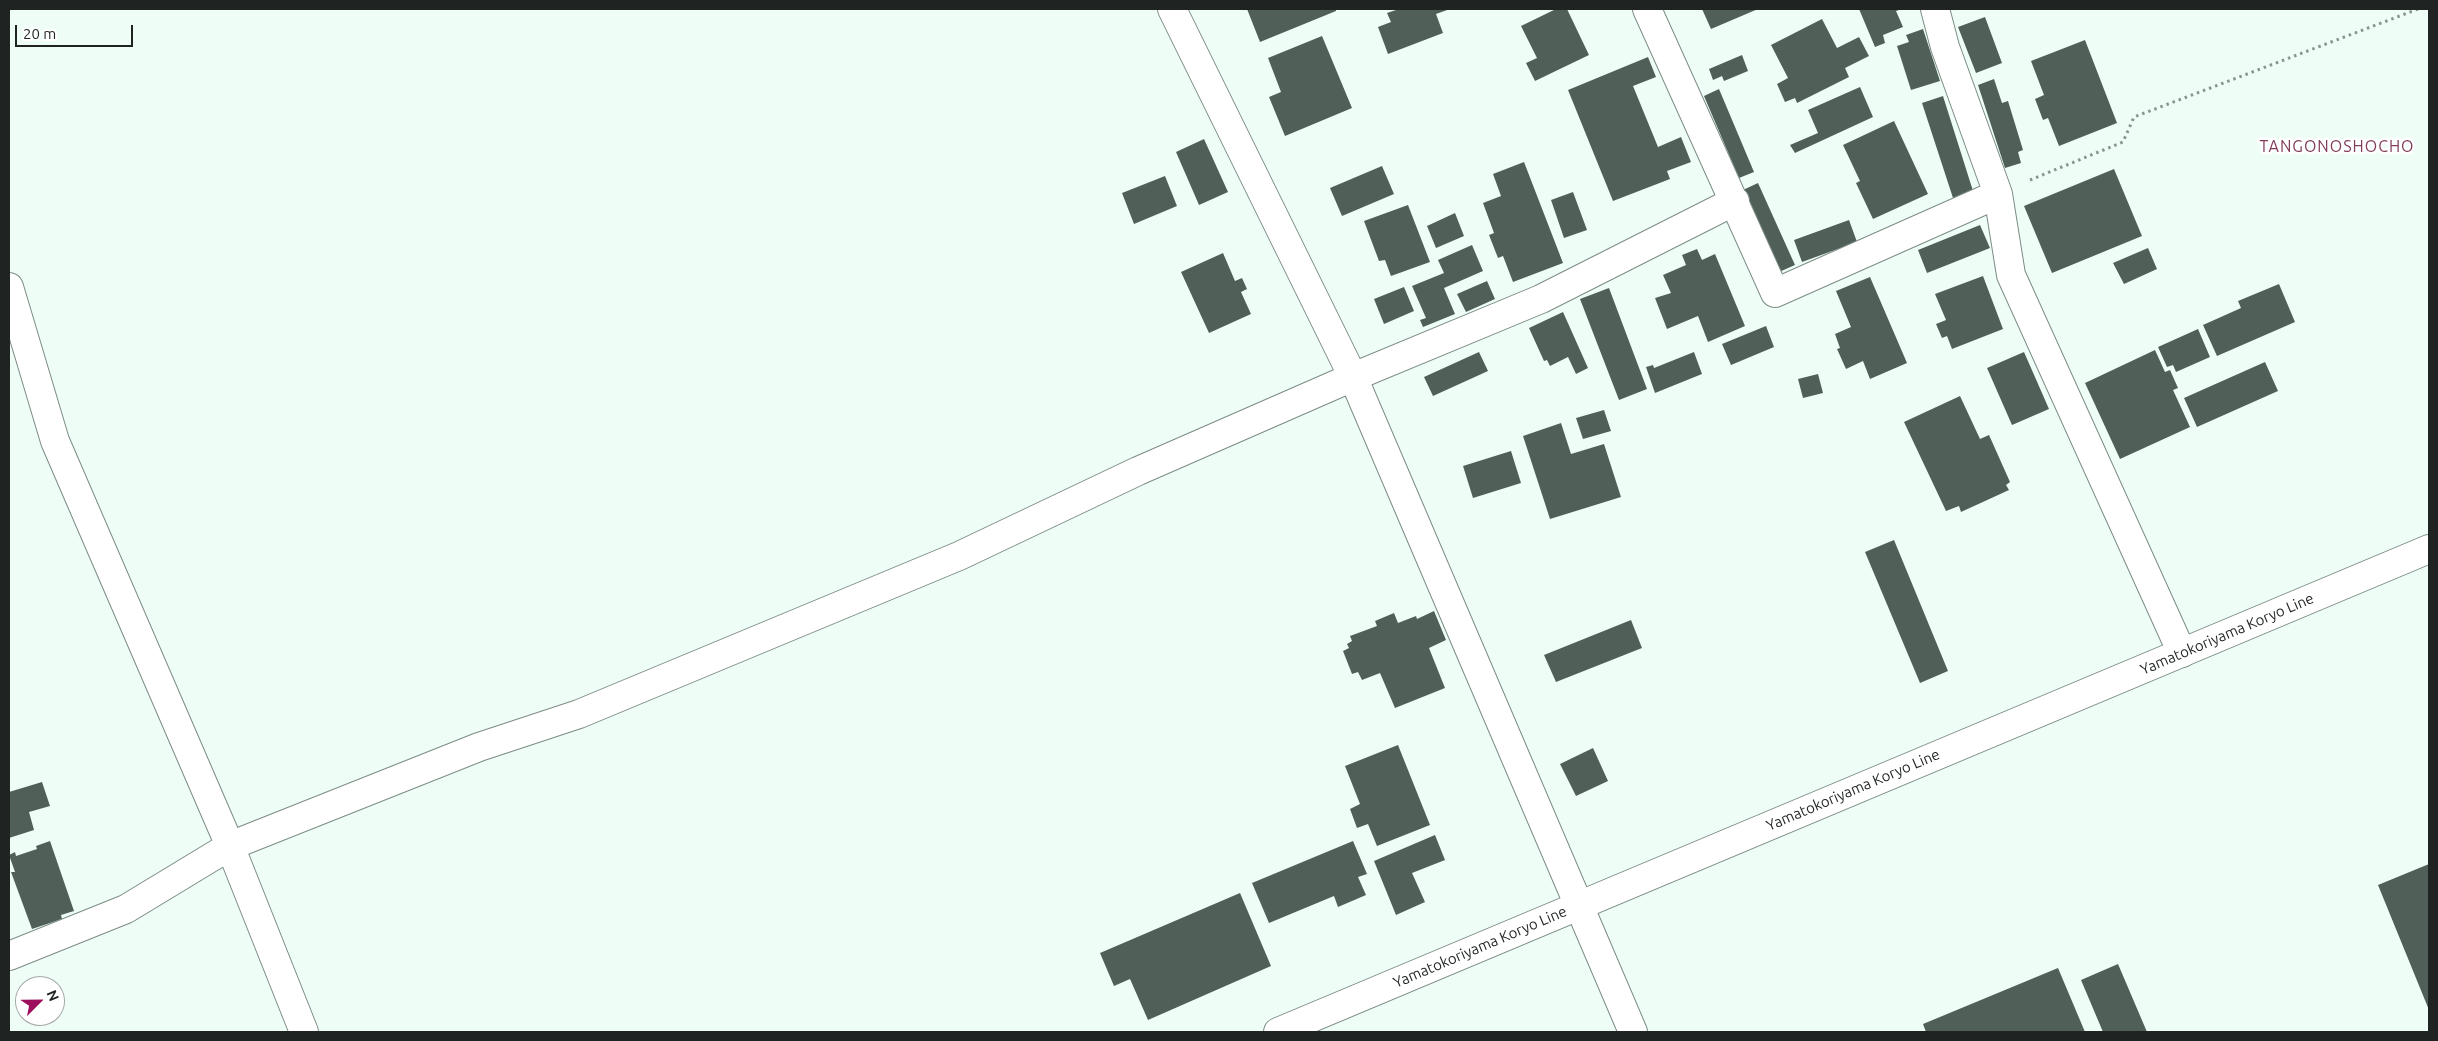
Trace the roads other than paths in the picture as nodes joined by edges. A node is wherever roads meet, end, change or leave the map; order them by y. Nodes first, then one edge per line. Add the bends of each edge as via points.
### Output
1 (1172, 9) edge
2 (1647, 9) edge
3 (1935, 9) edge
4 (1998, 194) junction
5 (1735, 201) junction
6 (9, 287) edge
7 (1353, 377) junction
8 (2429, 549) edge
9 (2182, 652) junction
10 (230, 846) junction
11 (1579, 906) junction
12 (9, 956) edge
13 (304, 1032) edge
14 (1278, 1032) edge
15 (1633, 1032) edge

1 - 7 street
2 - 5 street
3 - 4 street via 1945,47
4 - 5 street via 1775,293
4 - 9 street via 2011,275
5 - 7 street via 1541,299
6 - 10 street via 55,440
7 - 10 street via 1138,471 950,560 578,714 480,747
7 - 11 street
8 - 9 street, Yamatokoriyama Koryo Line
9 - 11 street, Yamatokoriyama Koryo Line
10 - 12 street via 126,909
10 - 13 street
11 - 14 street, Yamatokoriyama Koryo Line
11 - 15 street

